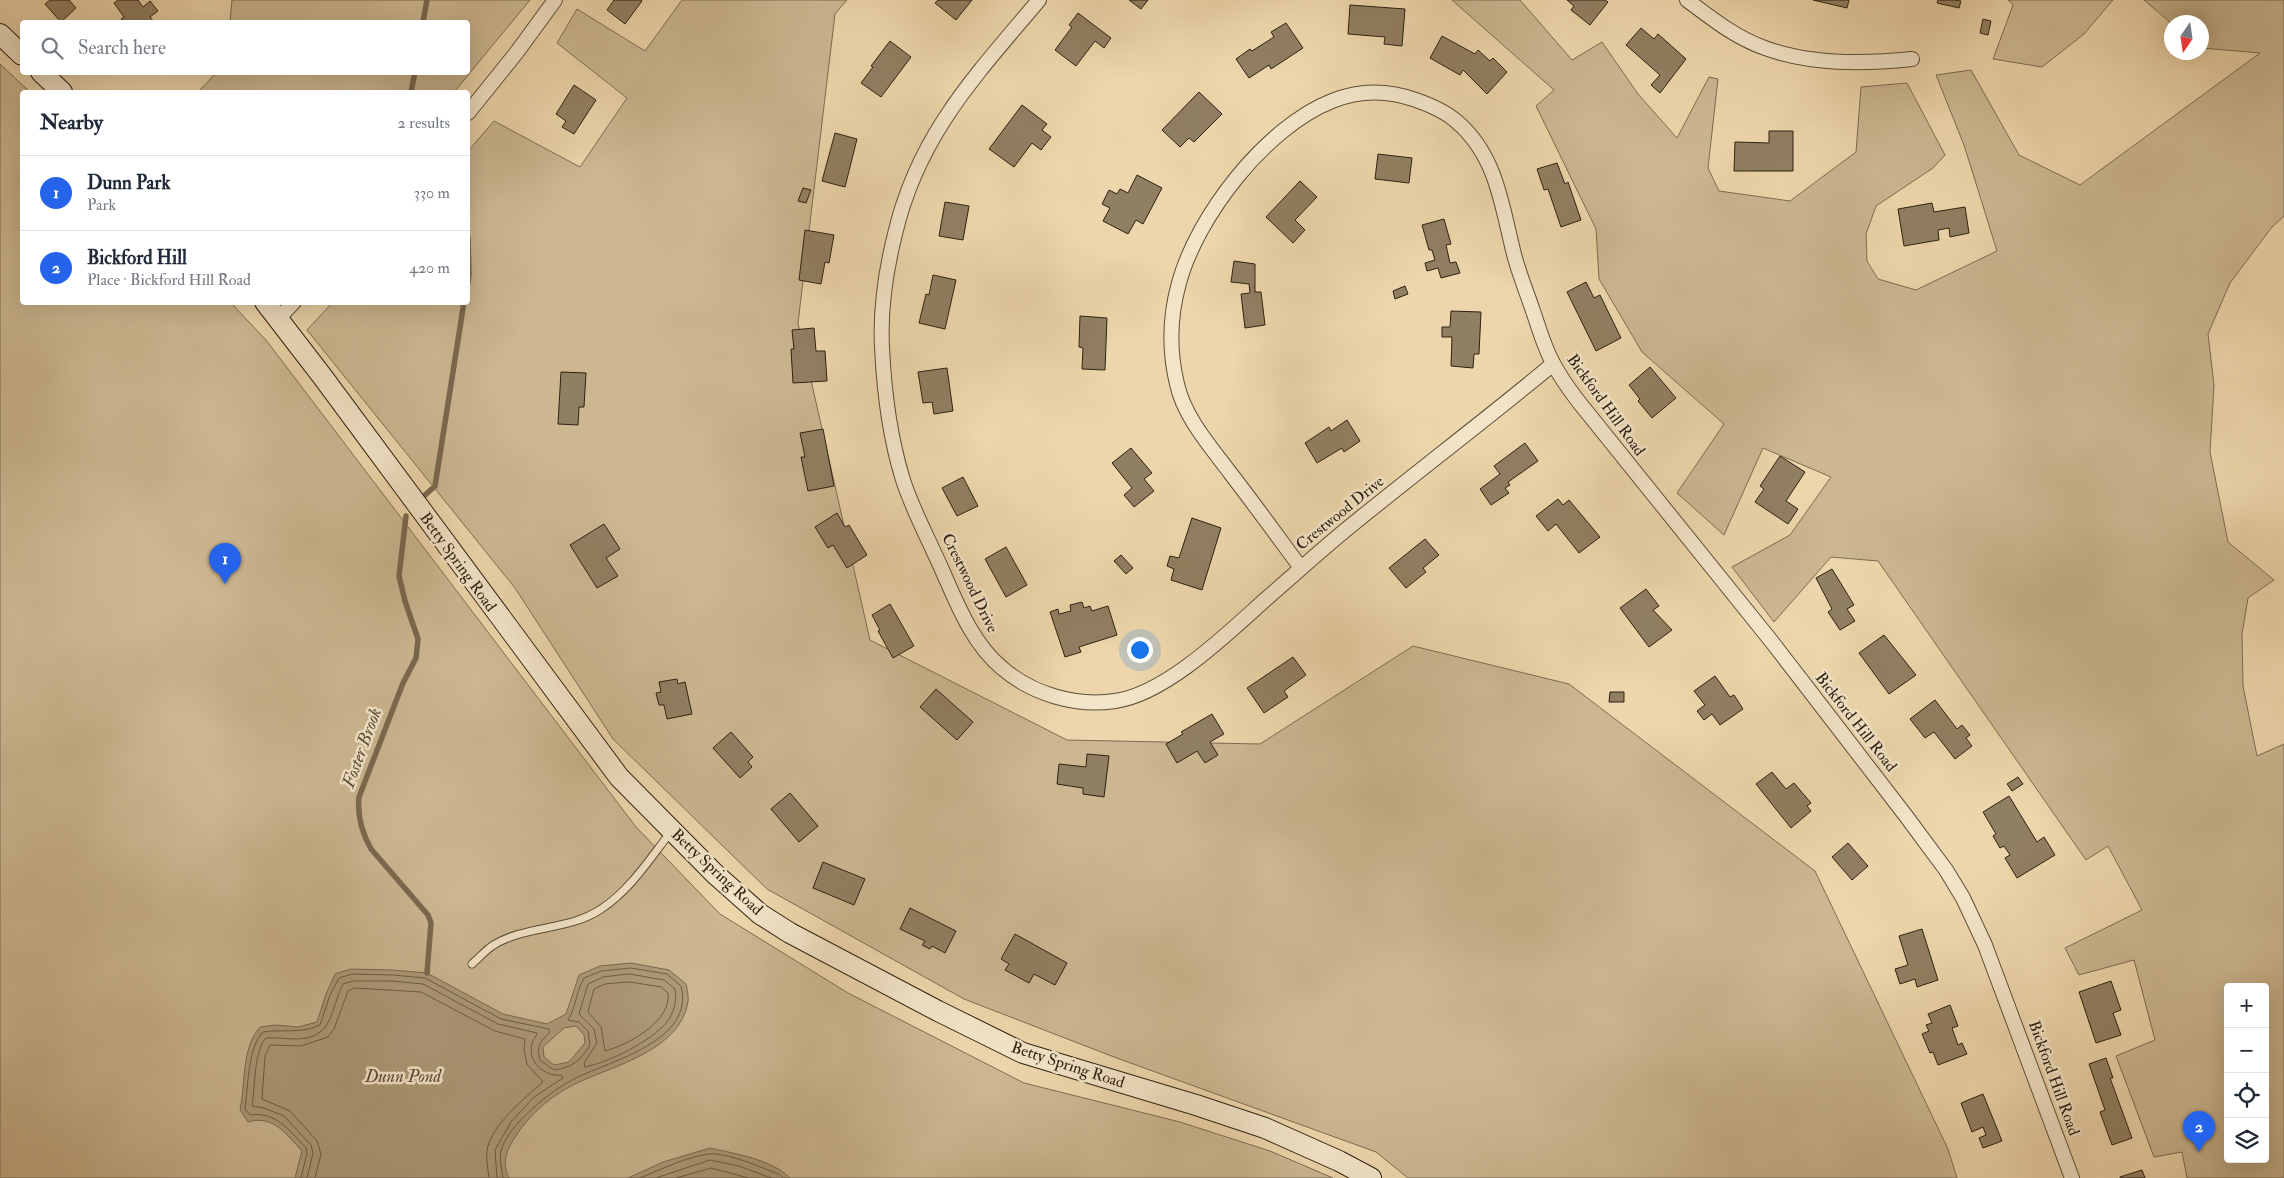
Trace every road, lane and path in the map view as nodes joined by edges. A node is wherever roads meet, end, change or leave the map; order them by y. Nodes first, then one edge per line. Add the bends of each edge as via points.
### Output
1 (555, 0) edge
2 (1039, 0) edge
3 (1687, 0) edge
4 (0, 34) edge
5 (20, 53) edge
6 (1912, 59) dead end
7 (44, 75) edge
8 (60, 90) edge
9 (470, 111) edge
10 (267, 305) edge
11 (291, 305) edge
12 (278, 319) junction
13 (1553, 364) junction
14 (1301, 568) junction
15 (672, 831) junction
16 (472, 964) dead end
17 (1371, 1178) edge
18 (2072, 1178) edge

1 - 9 street
2 - 14 street, Crestwood Drive via 959,95 932,137 907,193 887,274 882,344 892,434 903,481 954,597 967,624 1003,670 1039,690 1066,700 1098,703 1134,697 1174,674 1224,637
3 - 6 street via 1719,24 1765,48 1854,63
4 - 5 street
7 - 8 street
10 - 12 street, Betty Spring Road
11 - 12 street
12 - 15 street, Betty Spring Road via 604,759
13 - 14 street, Crestwood Drive
13 - 14 street, Bickford Hill Road via 1521,276 1494,176 1478,145 1455,120 1442,110 1411,98 1371,92 1324,104 1279,134 1225,195 1194,245 1178,284 1172,341 1176,383 1187,411
13 - 18 street, Bickford Hill Road via 1578,402 1772,642 1950,877 1985,945
15 - 16 lane via 630,885 600,910 569,924 503,941 492,946
15 - 17 street, Betty Spring Road via 732,889 775,924 1010,1047 1265,1128

